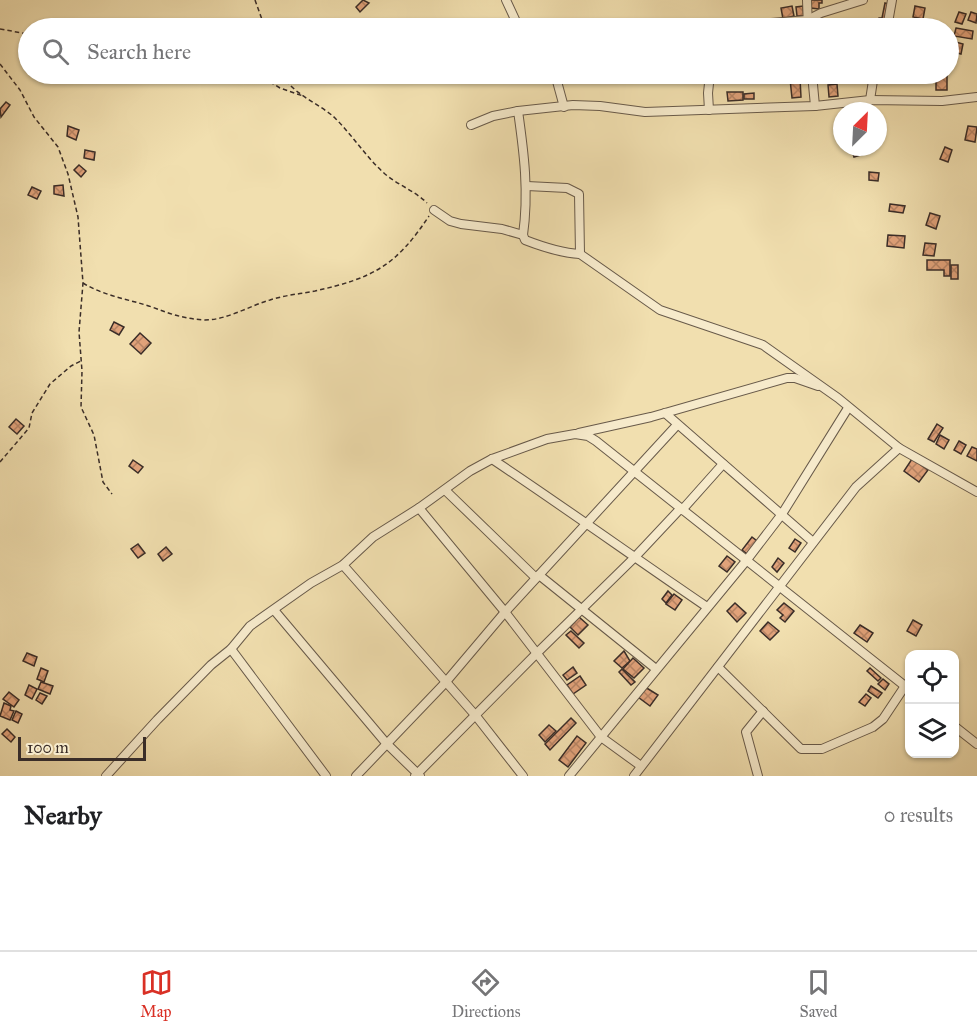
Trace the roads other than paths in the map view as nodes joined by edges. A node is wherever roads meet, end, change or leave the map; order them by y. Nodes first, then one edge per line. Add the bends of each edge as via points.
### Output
1 (506, 0) edge
2 (807, 0) edge
3 (863, 0) edge
4 (892, 0) edge
5 (514, 18) edge
6 (807, 18) edge
7 (815, 18) edge
8 (889, 18) edge
9 (558, 84) edge
10 (709, 84) edge
11 (813, 84) edge
12 (872, 84) edge
13 (977, 97) edge
14 (870, 100) junction
15 (564, 106) junction
16 (815, 106) junction
17 (709, 110) junction
18 (518, 111) junction
19 (471, 125) dead end
20 (526, 186) junction
21 (434, 210) road end
22 (524, 235) junction
23 (580, 254) junction
24 (821, 387) junction
25 (848, 408) junction
26 (665, 413) junction
27 (677, 425) junction
28 (575, 434) junction
29 (899, 448) junction
30 (492, 459) junction
31 (723, 464) junction
32 (634, 472) junction
33 (445, 489) junction
34 (977, 492) edge
35 (419, 508) junction
36 (681, 510) junction
37 (782, 514) junction
38 (587, 522) junction
39 (813, 542) junction
40 (634, 558) junction
41 (746, 561) junction
42 (343, 565) junction
43 (538, 577) junction
44 (780, 586) junction
45 (706, 607) junction
46 (274, 610) junction
47 (581, 610) junction
48 (505, 612) junction
49 (231, 649) junction
50 (536, 654) junction
51 (718, 667) junction
52 (657, 669) junction
53 (445, 683) junction
54 (905, 686) edge
55 (905, 691) edge
56 (763, 711) junction
57 (476, 716) junction
58 (959, 730) edge
59 (601, 737) junction
60 (386, 744) junction
61 (977, 744) edge
62 (641, 766) junction
63 (418, 775) edge
64 (106, 776) edge
65 (326, 776) edge
66 (356, 776) edge
67 (523, 776) edge
68 (569, 776) edge
69 (634, 776) edge
70 (758, 776) edge

1 - 5 street
2 - 6 street
3 - 7 street
4 - 8 street
9 - 15 street
10 - 17 street
11 - 16 street
12 - 14 street
13 - 14 street via 942,101
14 - 16 street
15 - 17 street via 645,112
15 - 18 street
16 - 17 street
18 - 19 street
18 - 20 street
20 - 22 street
20 - 23 street via 567,188 579,194
21 - 22 street via 450,221
22 - 23 street via 525,240 567,254
23 - 24 street via 660,310 763,345
24 - 25 street
24 - 26 street via 787,378
25 - 29 street
25 - 37 street
26 - 27 street
26 - 28 street
27 - 31 street
27 - 32 street
28 - 30 street via 547,439
28 - 32 street via 596,441
29 - 34 street
29 - 39 street via 856,488
30 - 33 street
30 - 38 street
31 - 36 street
31 - 37 street
32 - 36 street
32 - 38 street
33 - 35 street
33 - 43 street
35 - 42 street via 373,537
35 - 48 street
36 - 40 street
36 - 41 street
37 - 39 street
37 - 41 street
38 - 40 street
38 - 43 street
39 - 44 street
40 - 45 street
40 - 47 street
41 - 44 street
41 - 45 street
42 - 46 street
42 - 53 street
43 - 47 street
43 - 48 street
44 - 51 street
44 - 54 street
45 - 52 street
46 - 49 street via 250,626
46 - 60 street
47 - 50 street
47 - 52 street
48 - 50 street
48 - 53 street
49 - 64 street via 211,665
49 - 65 street
50 - 57 street
50 - 59 street
51 - 56 street
51 - 62 street
52 - 59 street
53 - 57 street
53 - 60 street
55 - 56 street via 873,728 822,749 799,748
56 - 70 street via 746,732
57 - 63 street
57 - 67 street
58 - 61 street
59 - 62 street
59 - 68 street
60 - 63 street
60 - 66 street
62 - 69 street

